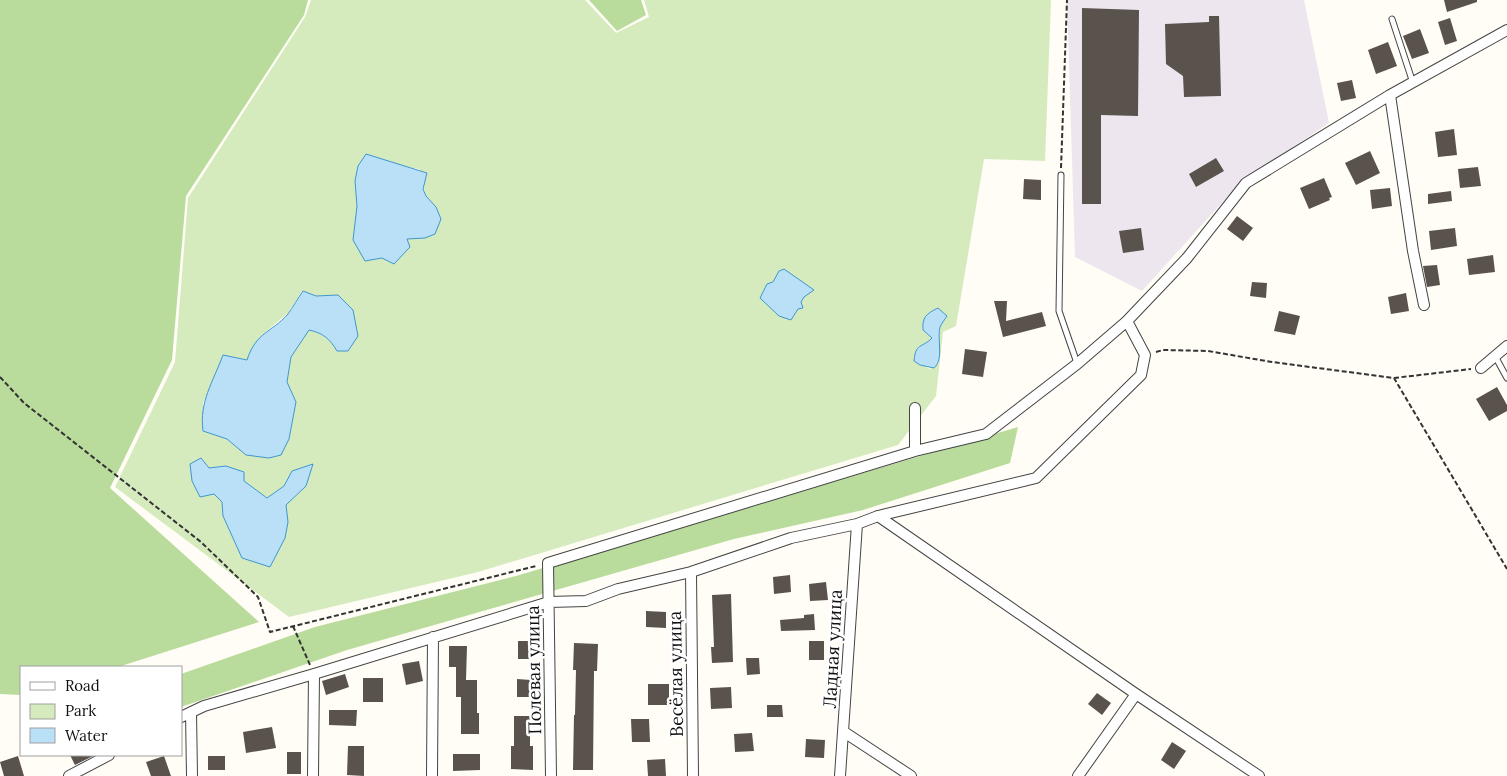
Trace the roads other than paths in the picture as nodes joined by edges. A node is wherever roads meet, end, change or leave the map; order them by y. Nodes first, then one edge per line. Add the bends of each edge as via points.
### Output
1 (1392, 19) dead end
2 (1507, 30) edge
3 (1413, 82) junction
4 (1390, 95) junction
5 (1061, 175) road end
6 (1424, 305) dead end
7 (1126, 321) junction
8 (1507, 346) edge
9 (1495, 356) junction
10 (1077, 364) junction
11 (1480, 368) road end
12 (1507, 378) edge
13 (915, 408) dead end
14 (916, 452) junction
15 (878, 516) junction
16 (857, 524) junction
17 (692, 572) junction
18 (549, 602) junction
19 (433, 637) junction
20 (314, 674) junction
21 (1136, 694) junction
22 (186, 714) edge
23 (844, 732) junction
24 (107, 756) edge
25 (71, 775) edge
26 (192, 776) edge
27 (313, 776) edge
28 (432, 776) edge
29 (552, 776) edge
30 (693, 776) edge
31 (840, 776) edge
32 (911, 776) edge
33 (1078, 776) edge
34 (1258, 776) edge

1 - 3 lane
2 - 3 street
3 - 4 street
4 - 6 street
4 - 7 street via 1246,183 1187,258
5 - 10 lane via 1059,311
7 - 10 street
7 - 15 street via 1145,355 1141,375 1036,478
8 - 9 street
9 - 11 street
9 - 12 lane
10 - 14 street via 986,434
13 - 14 street
14 - 18 street, Полевая улица via 548,564
15 - 16 street
15 - 21 street
16 - 17 street via 791,538
16 - 23 street, Ладная улица
17 - 18 street via 618,589 586,601
17 - 30 street, Весёлая улица
18 - 19 street
18 - 29 street, Полевая улица
19 - 20 street
19 - 28 street
20 - 22 street
20 - 27 street
21 - 33 street
21 - 34 street
22 - 26 street
23 - 31 street, Ладная улица
23 - 32 street
24 - 25 street

